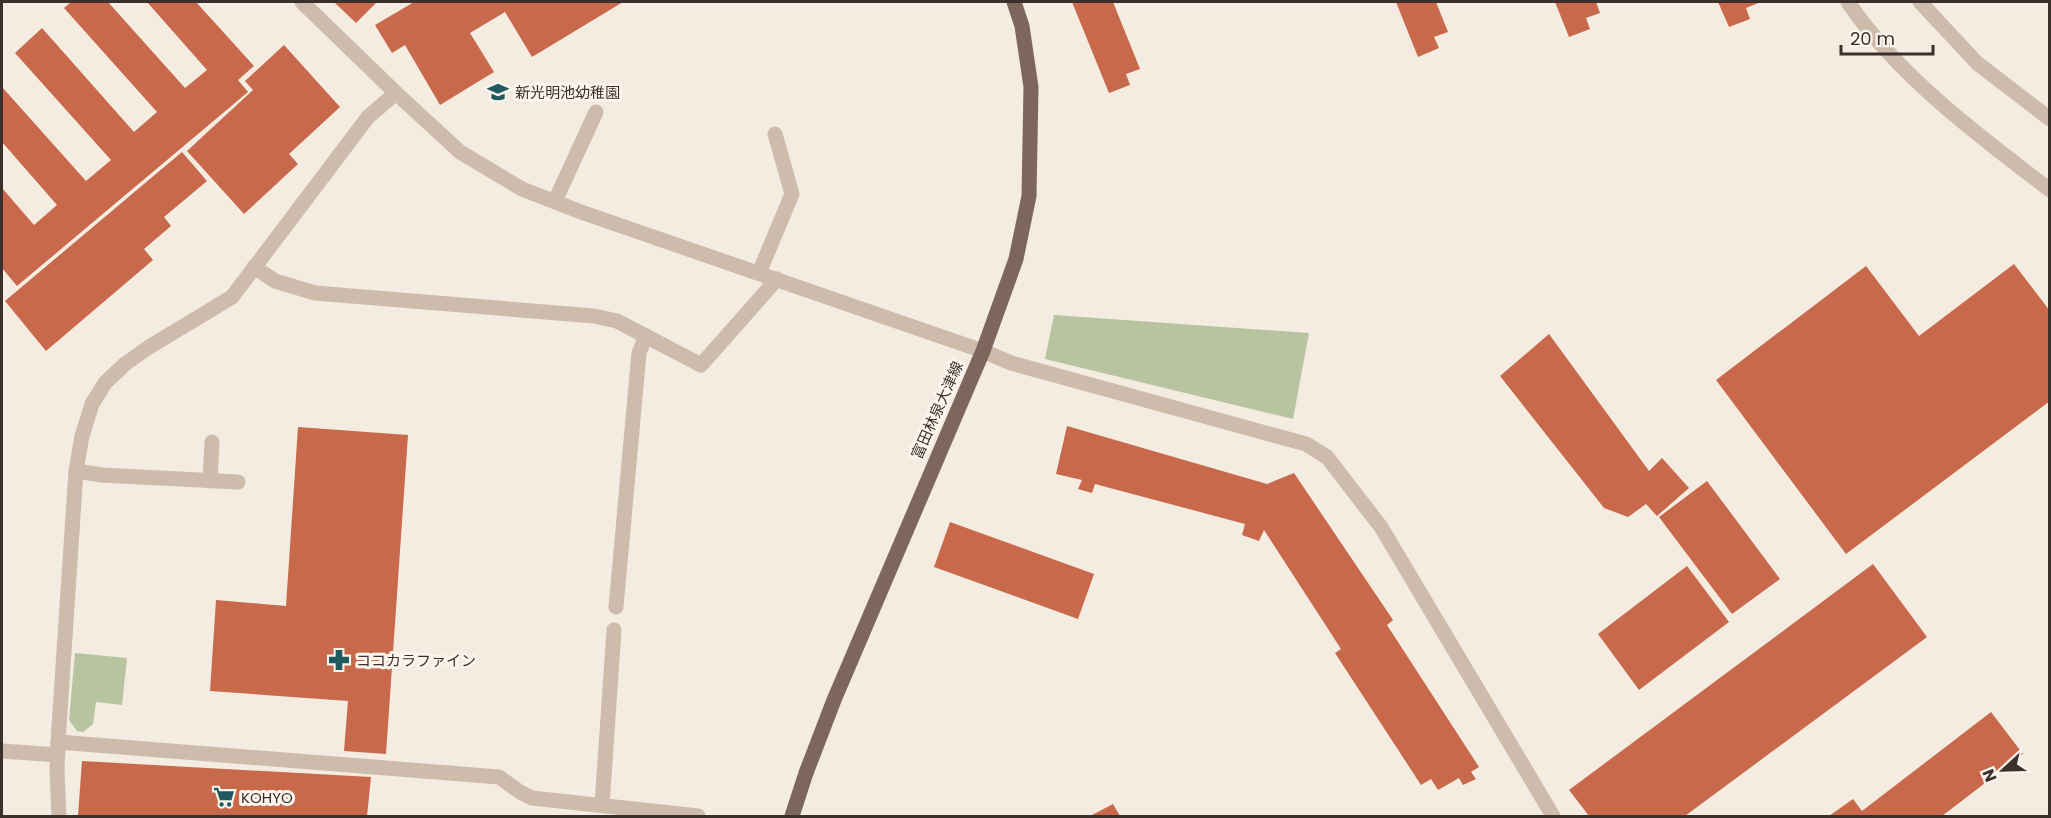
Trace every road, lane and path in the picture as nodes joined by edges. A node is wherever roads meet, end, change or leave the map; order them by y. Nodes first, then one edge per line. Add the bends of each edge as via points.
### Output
1 (302, 2) edge
2 (1014, 2) edge
3 (1848, 2) edge
4 (1920, 2) edge
5 (396, 93) junction
6 (596, 112) dead end
7 (2049, 119) edge
8 (775, 134) dead end
9 (2049, 190) edge
10 (555, 201) junction
11 (254, 267) junction
12 (759, 273) junction
13 (777, 279) junction
14 (646, 336) junction
15 (983, 351) junction
16 (212, 442) dead end
17 (76, 471) junction
18 (210, 481) junction
19 (238, 482) dead end
20 (616, 607) dead end
21 (614, 630) dead end
22 (58, 748) junction
23 (2, 751) edge
24 (602, 805) junction
25 (59, 816) edge
26 (698, 816) edge
27 (792, 816) edge
28 (1553, 816) edge

1 - 5 street
2 - 15 main road, 富田林泉大津線 via 1022,26 1031,87 1029,196 1016,259
3 - 9 street via 1863,24 1923,87
4 - 7 street via 1977,63
5 - 10 street via 460,152 522,189
5 - 11 street via 368,117
6 - 10 street
8 - 12 street via 792,194
10 - 12 street
11 - 14 street via 275,281 315,293 594,316 617,321
11 - 17 street via 232,297 149,347 105,383 92,404
12 - 13 street
13 - 14 street via 701,364
13 - 15 street
14 - 20 street via 639,353
15 - 27 main road, 富田林泉大津線 via 834,700
15 - 28 street via 1011,363 1306,444 1327,457 1381,527
16 - 18 street
17 - 18 street
17 - 22 street
18 - 19 street
21 - 24 street
22 - 23 street
22 - 24 street via 499,777 532,798
22 - 25 street
24 - 26 street

